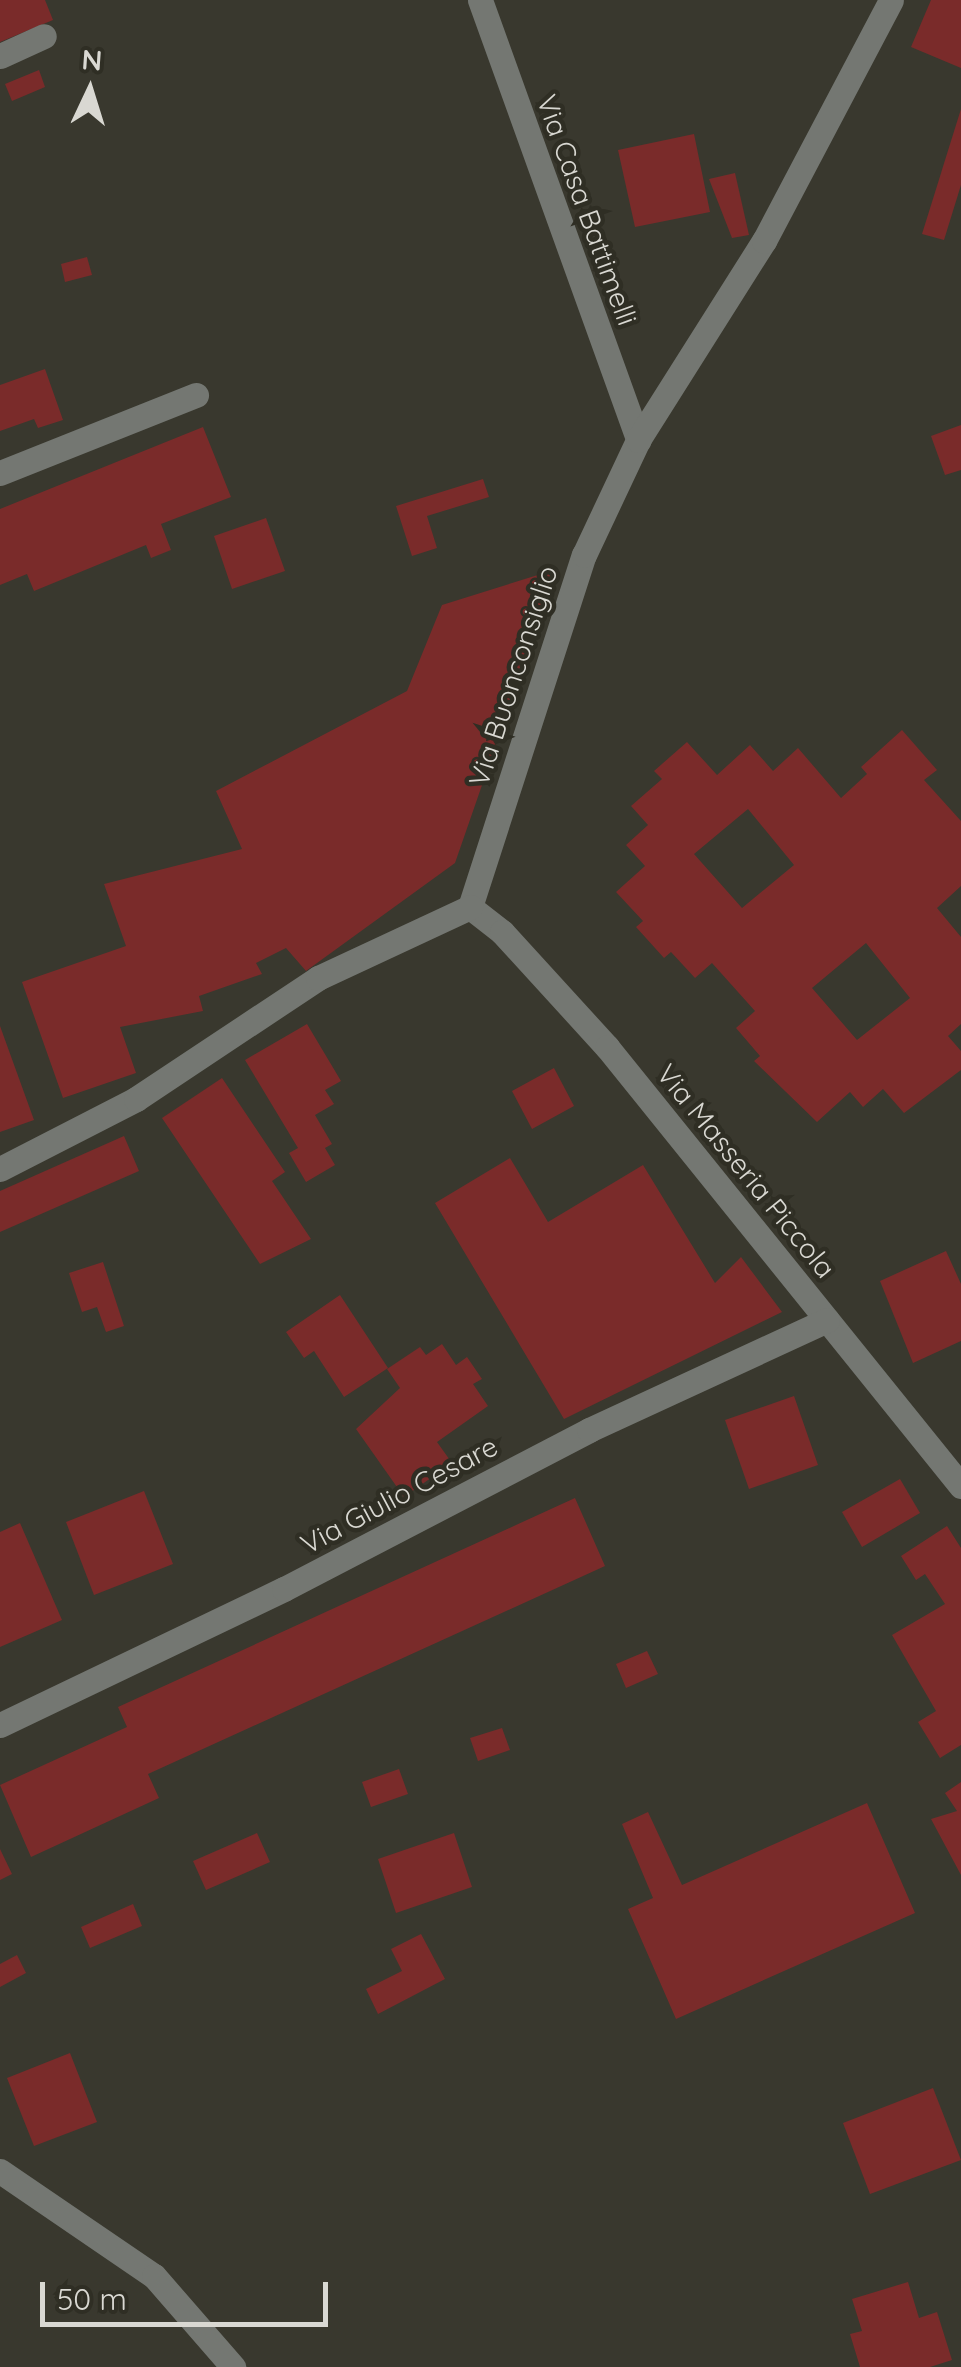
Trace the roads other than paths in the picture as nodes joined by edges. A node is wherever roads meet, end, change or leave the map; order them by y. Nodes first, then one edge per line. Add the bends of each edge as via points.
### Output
1 (480, 0) edge
2 (892, 0) edge
3 (44, 36) dead end
4 (0, 56) edge
5 (196, 394) dead end
6 (638, 440) junction
7 (0, 474) edge
8 (470, 907) junction
9 (0, 1168) edge
10 (827, 1320) junction
11 (961, 1486) edge
12 (0, 1725) edge
13 (0, 2170) edge
14 (233, 2367) edge

1 - 6 street, Via Casa Battimelli
2 - 6 street, Via Buonconsiglio via 764,241
3 - 4 street
5 - 7 street
6 - 8 street, Via Buonconsiglio via 584,555
8 - 9 street via 318,978 120,1109
8 - 10 street, Via Masseria Piccola via 502,932 607,1047
10 - 11 street, Via Masseria Piccola
10 - 12 street, Via Giulio Cesare via 589,1430 284,1589
13 - 14 street via 154,2276

